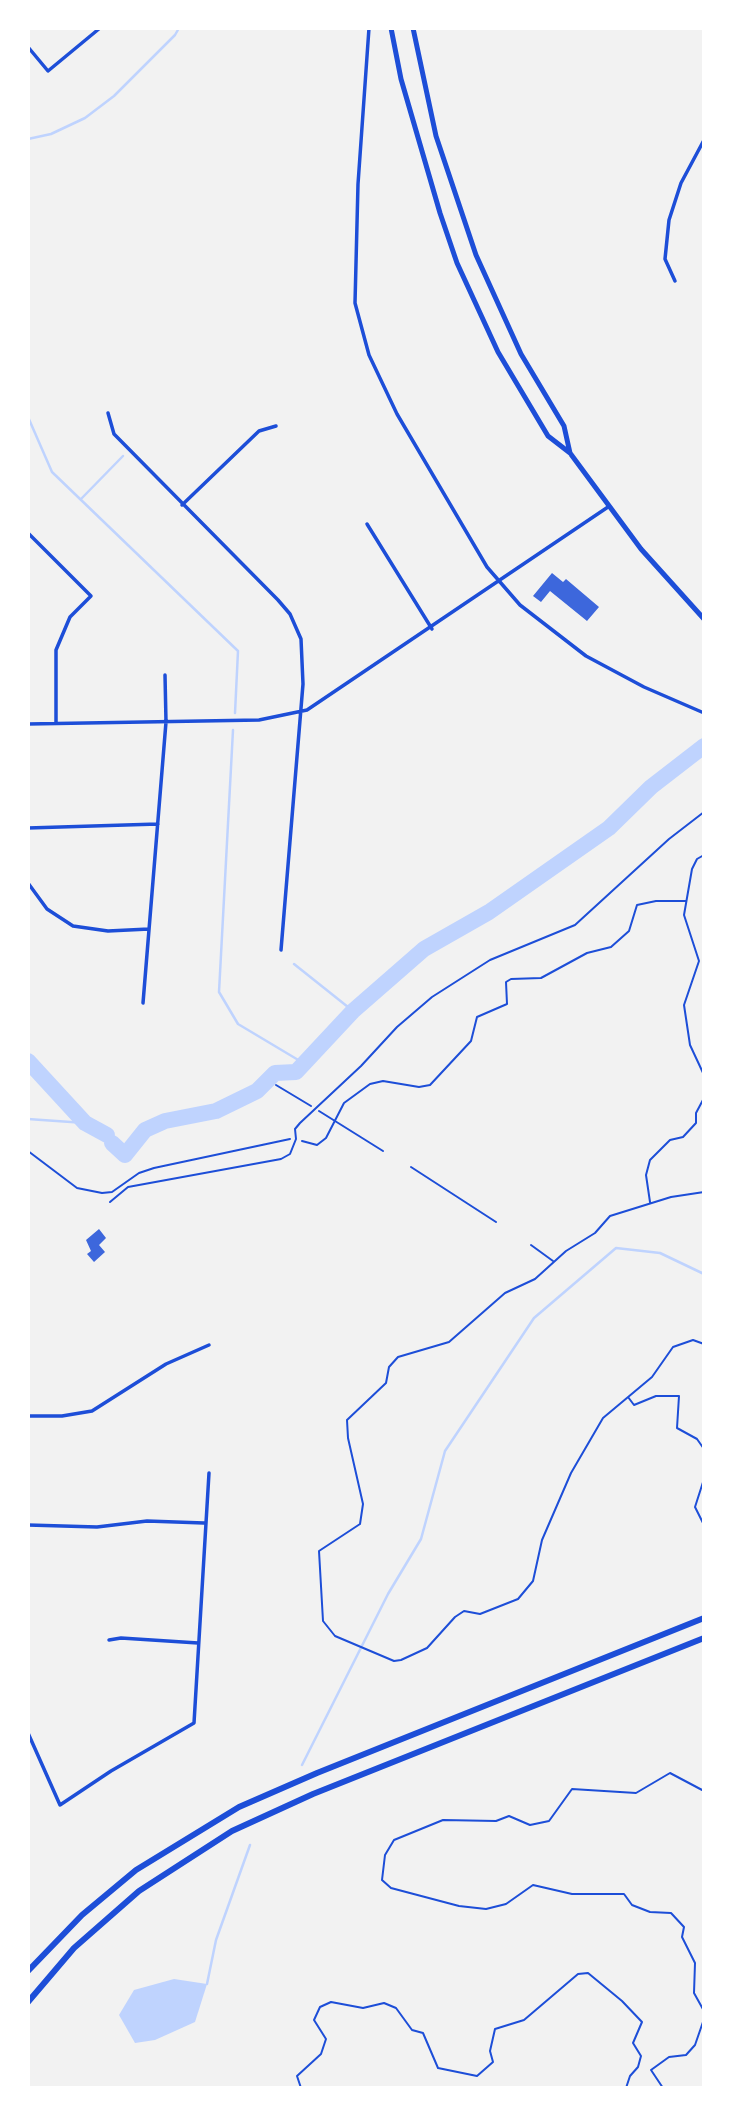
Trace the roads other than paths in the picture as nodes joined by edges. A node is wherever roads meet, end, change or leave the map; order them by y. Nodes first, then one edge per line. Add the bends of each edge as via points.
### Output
1 (100, 28) edge
2 (369, 28) edge
3 (391, 28) edge
4 (412, 30) edge
5 (28, 47) edge
6 (704, 140) edge
7 (675, 281) dead end
8 (108, 413) dead end
9 (276, 426) dead end
10 (570, 453) junction
11 (182, 506) junction
12 (608, 507) junction
13 (368, 524) dead end
14 (28, 533) edge
15 (499, 582) junction
16 (704, 619) edge
17 (432, 629) junction
18 (165, 676) dead end
19 (299, 712) junction
20 (704, 713) edge
21 (166, 722) junction
22 (56, 723) junction
23 (28, 724) edge
24 (704, 812) edge
25 (158, 824) junction
26 (28, 828) edge
27 (28, 883) edge
28 (149, 929) junction
29 (281, 950) dead end
30 (144, 1003) dead end
31 (110, 1202) dead end
32 (209, 1345) dead end
33 (28, 1416) edge
34 (209, 1472) dead end
35 (204, 1523) junction
36 (28, 1525) edge
37 (704, 1618) edge
38 (704, 1638) edge
39 (109, 1640) dead end
40 (198, 1643) junction
41 (28, 1732) edge
42 (28, 1971) edge
43 (28, 2002) edge

1 - 5 street via 48,71
2 - 15 street via 357,195 355,303 359,321 369,355 397,414
3 - 10 main road via 425,164 462,274 523,396 548,436
4 - 10 main road via 436,136 476,255 521,354 564,426
6 - 7 street via 681,183 668,229 665,259
8 - 11 street via 114,434
9 - 11 street via 259,431
10 - 12 main road
11 - 19 street via 278,600 294,622 303,658
12 - 15 street
12 - 16 main road
13 - 17 street
14 - 22 street via 91,596 70,617 56,650
15 - 17 street
15 - 20 street via 520,606 586,656
17 - 19 street via 334,695
18 - 21 street
19 - 21 street via 259,720
19 - 29 street
21 - 22 street
21 - 25 street
22 - 23 street
24 - 31 lane via 575,925 490,960 432,997 295,1129 290,1154 128,1187
25 - 26 street
25 - 28 street
27 - 28 street via 47,909 73,926 108,931
28 - 30 street
32 - 33 street via 166,1364 92,1411
34 - 35 street
35 - 36 street
35 - 40 street
37 - 42 highway via 239,1807 136,1870 82,1915
38 - 43 highway via 313,1794 232,1831 167,1870 120,1907 74,1948
39 - 40 street
40 - 41 street via 194,1723 60,1805

